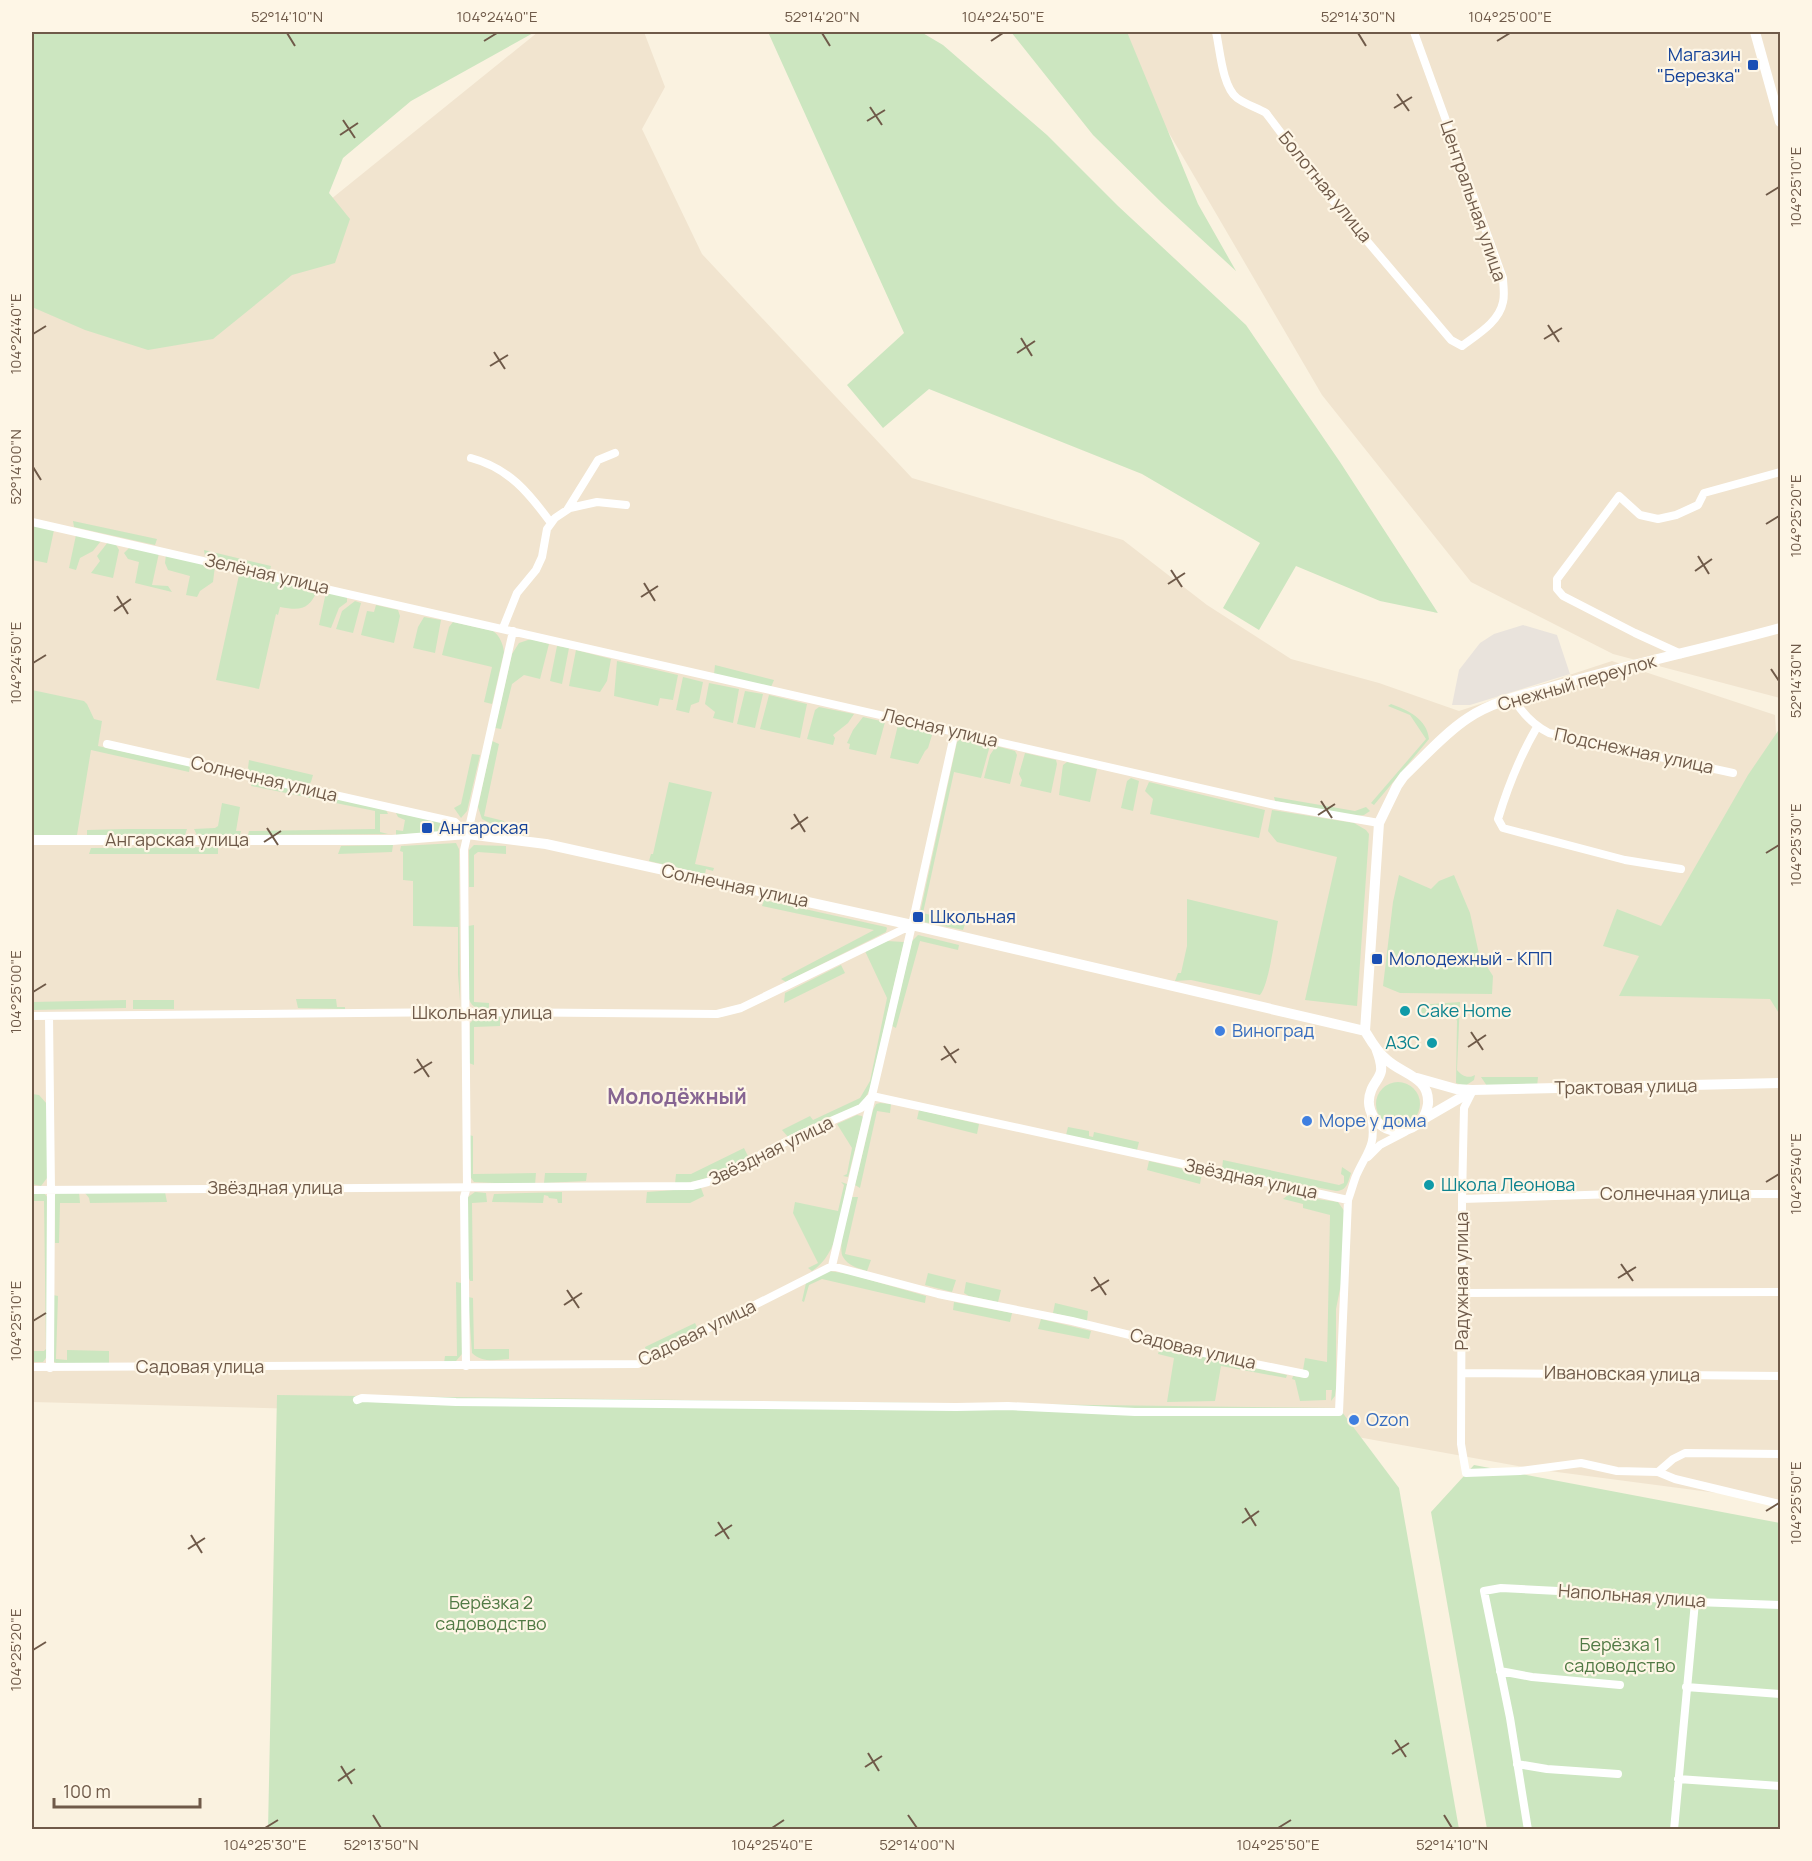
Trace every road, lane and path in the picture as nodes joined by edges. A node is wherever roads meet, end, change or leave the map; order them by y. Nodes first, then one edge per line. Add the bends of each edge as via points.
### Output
1 (1216, 32) edge
2 (1414, 32) edge
3 (1755, 32) edge
4 (1780, 122) edge
5 (1451, 340) joint
6 (615, 453) dead end
7 (471, 458) dead end
8 (1780, 472) edge
9 (626, 505) dead end
10 (566, 511) junction
11 (32, 522) edge
12 (551, 523) junction
13 (502, 628) junction
14 (1780, 628) edge
15 (513, 631) junction
16 (1682, 654) junction
17 (1513, 698) junction
18 (1537, 727) junction
19 (955, 731) junction
20 (107, 744) dead end
21 (1733, 772) dead end
22 (1379, 823) junction
23 (467, 834) junction
24 (32, 840) edge
25 (1681, 869) dead end
26 (912, 925) junction
27 (465, 1012) junction
28 (32, 1016) edge
29 (49, 1016) junction
30 (1365, 1030) junction
31 (1376, 1048) junction
32 (1412, 1076) junction
33 (1375, 1083) junction
34 (1780, 1083) edge
35 (1472, 1090) junction
36 (872, 1096) junction
37 (1370, 1112) junction
38 (1422, 1120) junction
39 (1413, 1128) junction
40 (1367, 1158) junction
41 (466, 1187) junction
42 (32, 1190) edge
43 (51, 1190) junction
44 (1780, 1194) edge
45 (1462, 1198) junction
46 (1348, 1200) junction
47 (832, 1266) junction
48 (1780, 1292) edge
49 (1462, 1293) junction
50 (466, 1366) junction
51 (32, 1367) edge
52 (50, 1368) junction
53 (1462, 1373) junction
54 (1305, 1374) dead end
55 (1780, 1376) edge
56 (357, 1400) dead end
57 (1780, 1454) edge
58 (1658, 1472) junction
59 (1780, 1504) edge
60 (1695, 1602) junction
61 (1780, 1605) edge
62 (1500, 1671) junction
63 (1620, 1685) dead end
64 (1686, 1687) junction
65 (1780, 1694) edge
66 (1517, 1764) junction
67 (1618, 1774) dead end
68 (1678, 1779) junction
69 (1780, 1786) edge
70 (1528, 1830) edge
71 (1674, 1830) edge

1 - 5 street, Болотная улица via 1227,85 1237,98 1266,113 1328,195
2 - 5 street, Центральная улица via 1503,278 1504,301 1489,326 1462,346
3 - 4 street
6 - 10 street via 598,460
7 - 12 street via 517,481
8 - 16 street via 1704,494 1698,505 1658,519 1641,515 1619,496 1559,576 1557,589 1572,602
9 - 10 street via 597,501
10 - 12 street
11 - 13 street, Зелёная улица
12 - 13 street via 539,563 517,593
13 - 15 street, Лесная улица
14 - 16 street, Снежный переулок
15 - 19 street, Лесная улица
15 - 23 street
16 - 17 street, Снежный переулок
17 - 18 street, Подснежная улица
17 - 22 street, Снежный переулок via 1468,718 1443,739 1404,776
18 - 21 street, Подснежная улица via 1549,733
18 - 25 street via 1522,752 1506,795 1498,819 1503,828 1625,860
19 - 22 street, Лесная улица via 1275,805
19 - 26 street
20 - 23 street, Солнечная улица via 455,822
22 - 30 street, Снежный переулок
23 - 24 street, Ангарская улица via 380,840
23 - 26 street, Солнечная улица via 546,844
23 - 27 street
26 - 27 street, Школьная улица via 730,1012
26 - 30 street, Солнечная улица
26 - 36 street
27 - 29 street, Школьная улица
27 - 41 street
28 - 29 street, Школьная улица
29 - 43 street
30 - 31 street
31 - 32 street
31 - 33 street via 1381,1073
32 - 33 street via 1395,1072
32 - 35 street, Трактовая улица
32 - 38 street via 1425,1087 1428,1098
33 - 37 street via 1370,1093
34 - 35 street, Трактовая улица
35 - 38 street, Трактовая улица
35 - 45 street, Радужная улица via 1464,1108
36 - 41 street, Звёздная улица via 861,1108 708,1182 692,1186
36 - 46 street, Звёздная улица
36 - 47 street
37 - 39 street via 1390,1130
37 - 40 street via 1374,1131
38 - 39 street
39 - 40 street via 1380,1145
40 - 46 street
41 - 43 street, Звёздная улица
41 - 50 street
42 - 43 street, Звёздная улица
43 - 52 street
44 - 45 street, Солнечная улица
45 - 49 street, Радужная улица
46 - 56 street via 1339,1412
47 - 50 street, Садовая улица via 638,1364
47 - 54 street, Садовая улица via 938,1294
48 - 49 street
49 - 53 street, Радужная улица
50 - 52 street, Садовая улица
51 - 52 street, Садовая улица
53 - 55 street, Ивановская улица
53 - 58 street, Радужная улица via 1461,1444 1466,1473 1581,1464 1617,1471
57 - 58 street via 1685,1453
58 - 59 street
60 - 61 street, Напольная улица
60 - 62 street, Напольная улица via 1597,1593 1501,1588 1484,1591
60 - 64 street
62 - 63 street
62 - 66 street
64 - 65 street
64 - 68 street
66 - 67 street
66 - 70 street
68 - 69 street
68 - 71 street

